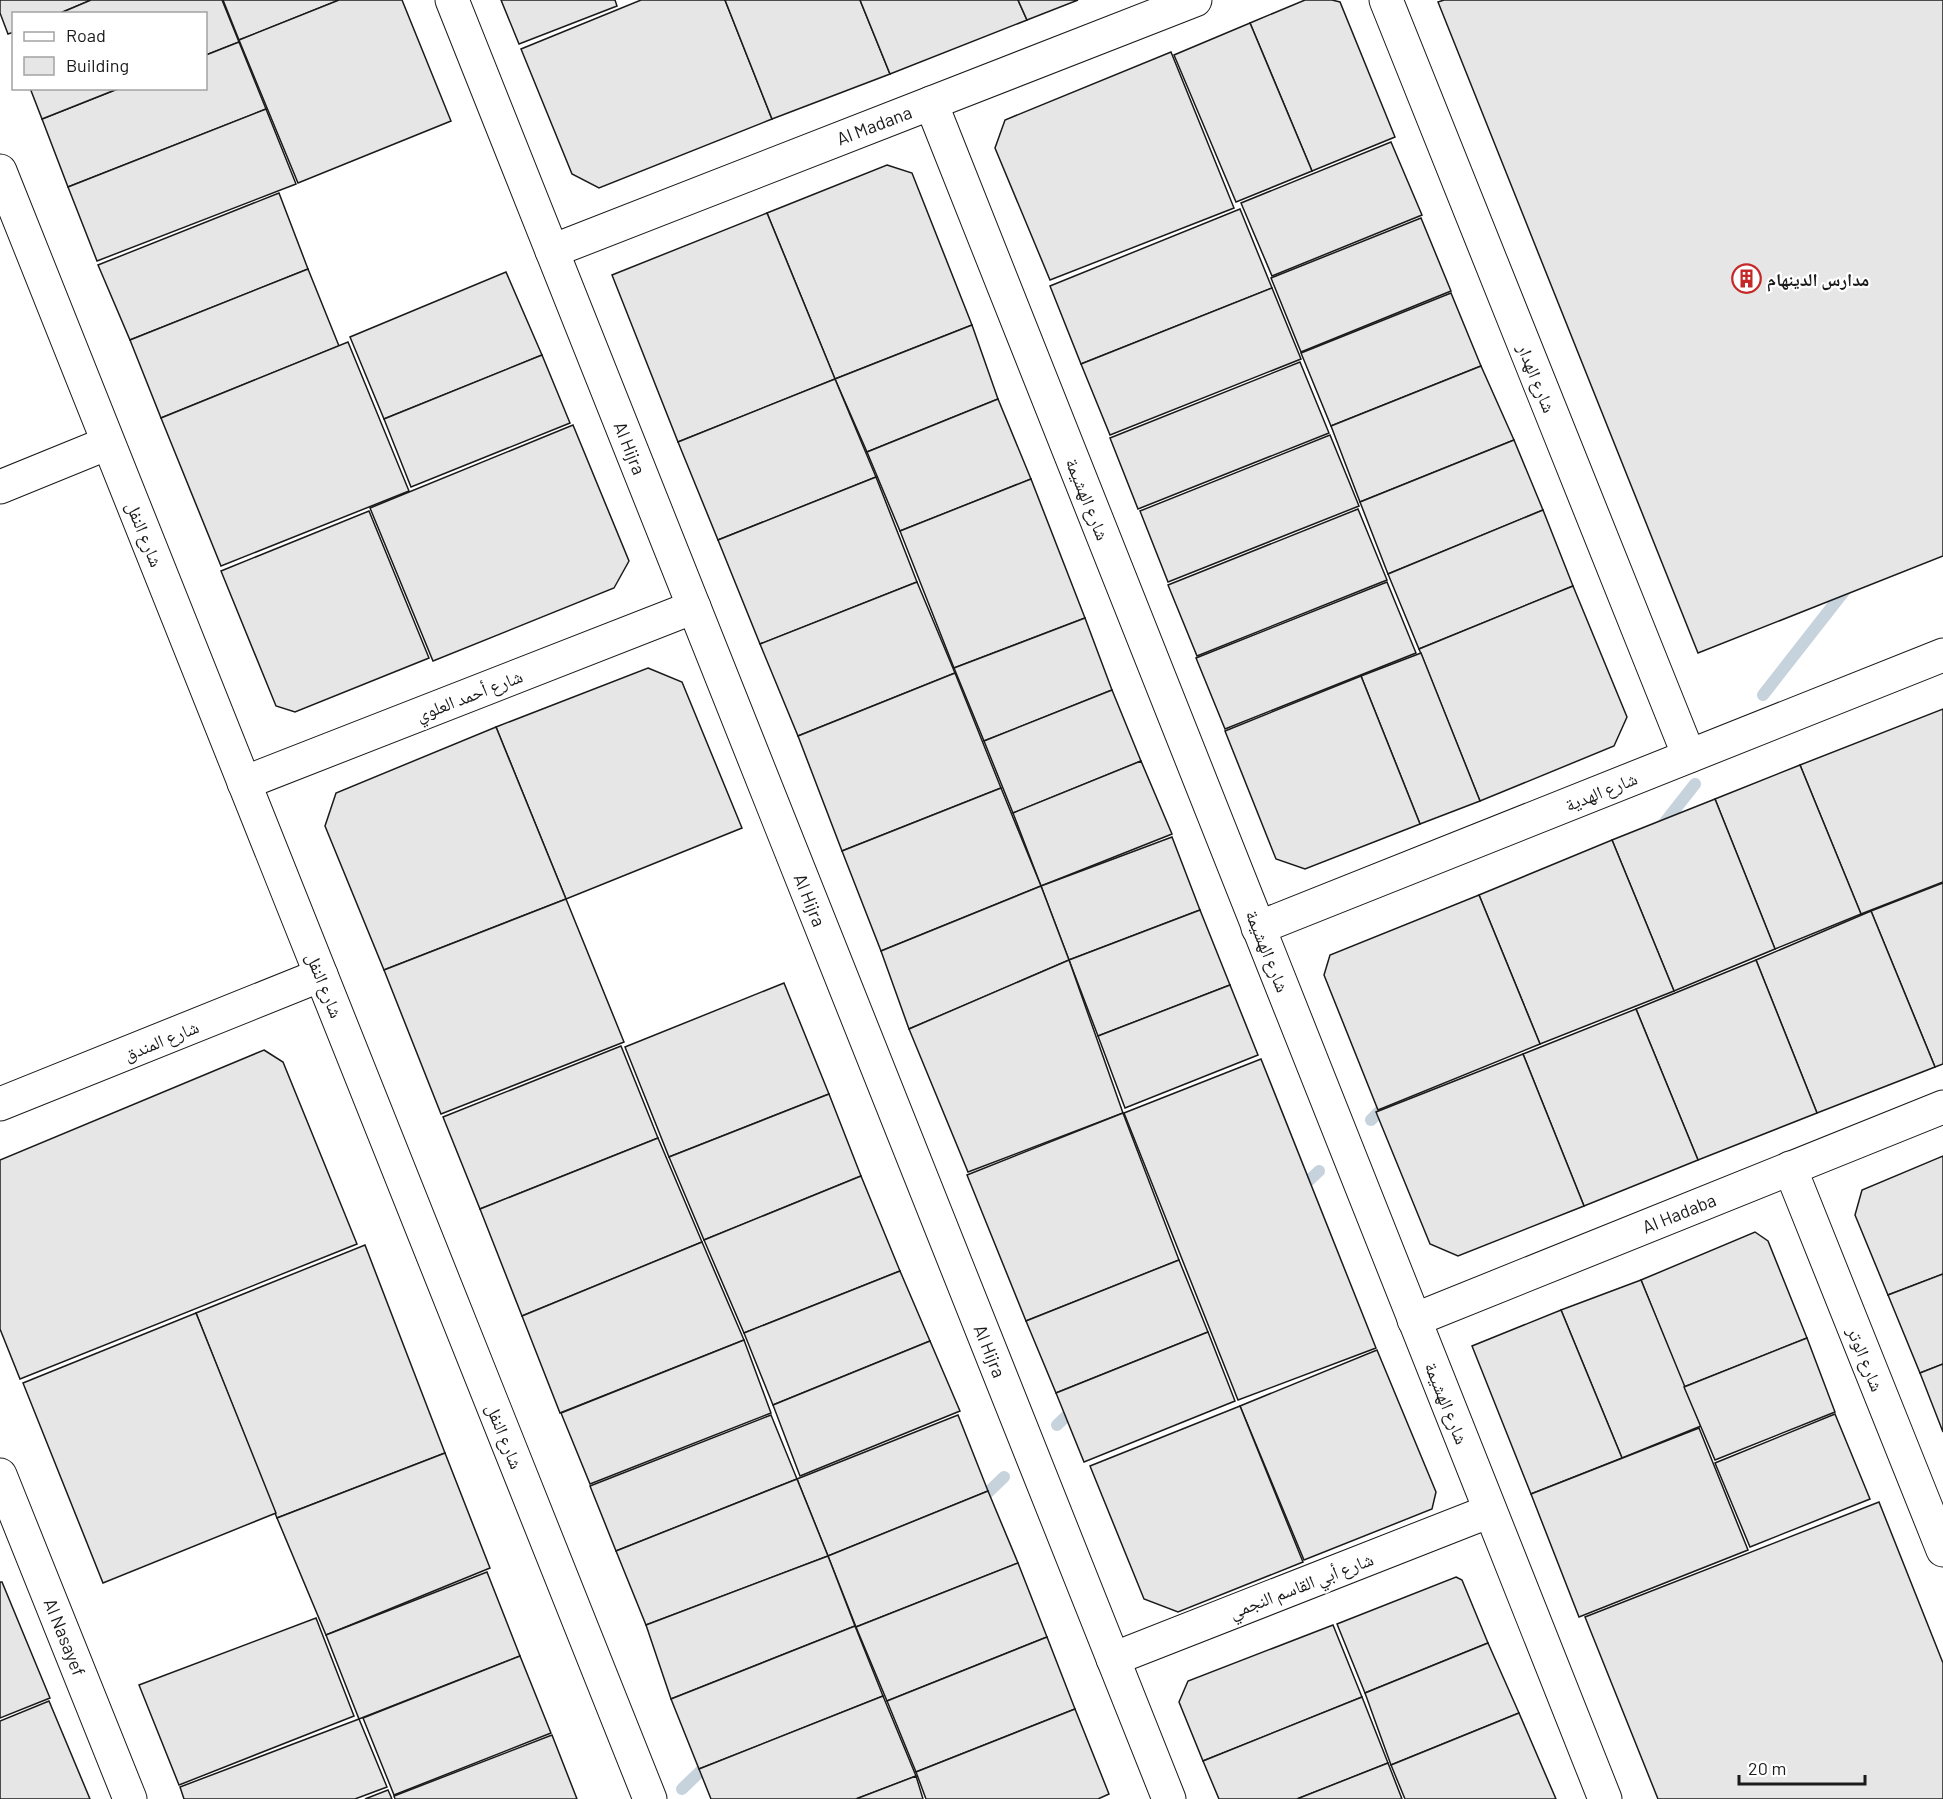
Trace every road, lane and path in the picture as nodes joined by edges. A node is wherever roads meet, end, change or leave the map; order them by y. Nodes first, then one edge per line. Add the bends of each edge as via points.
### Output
1 (452, 0) edge
2 (1195, 0) edge
3 (1386, 0) edge
4 (931, 103) junction
5 (0, 171) edge
6 (552, 251) junction
7 (108, 443) junction
8 (0, 487) edge
9 (694, 607) junction
10 (1943, 655) edge
11 (1689, 756) junction
12 (244, 783) junction
13 (1258, 928) junction
14 (321, 975) junction
15 (0, 1104) edge
16 (1943, 1107) edge
17 (1790, 1168) junction
18 (1414, 1320) junction
19 (0, 1475) edge
20 (1490, 1511) junction
21 (1943, 1550) edge
22 (1113, 1659) junction
23 (130, 1799) edge
24 (650, 1799) edge
25 (1169, 1799) edge
26 (1605, 1799) edge

1 - 6 street, Al Hijra
2 - 4 street, Al Madana
3 - 11 street, شارع الهدار
4 - 6 street, Al Madana
4 - 13 street, شارع الهشيمة
5 - 7 street, شارع النفل
6 - 9 street, Al Hijra
7 - 8 street
7 - 12 street, شارع النفل
9 - 12 street, شارع أحمد العلوي
9 - 22 street, Al Hijra
10 - 11 street, شارع الهدية
11 - 13 street, شارع الهدية
12 - 14 street, شارع النفل
13 - 18 street, شارع الهشيمة
14 - 15 street, شارع المندق
14 - 24 street, شارع النفل
16 - 17 street, Al Hadaba
17 - 18 street, Al Hadaba
17 - 21 street, شارع الوتر
18 - 20 street, شارع الهشيمة
19 - 23 street, Al Nasayef
20 - 22 street, شارع أبي القاسم النجمي
20 - 26 street, شارع الهشيمة
22 - 25 street, Al Hijra

